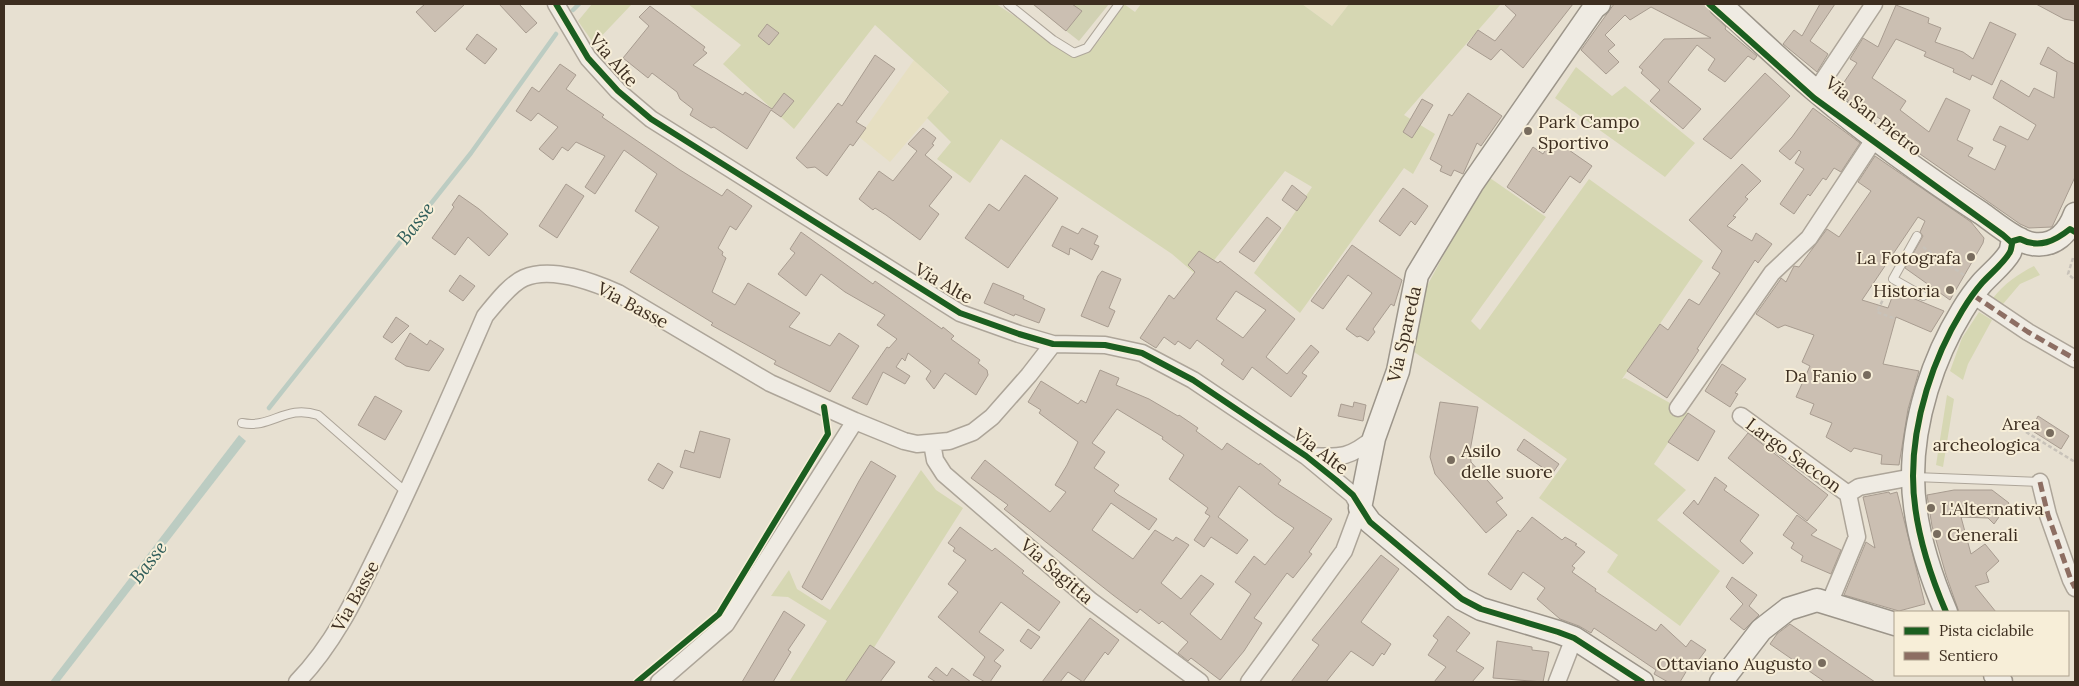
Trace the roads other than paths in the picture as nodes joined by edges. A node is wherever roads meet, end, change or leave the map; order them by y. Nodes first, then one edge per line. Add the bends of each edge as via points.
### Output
1 (556, 4) edge
2 (1008, 4) edge
3 (1119, 4) edge
4 (1599, 4) edge
5 (1720, 4) edge
6 (1874, 4) edge
7 (1816, 91) junction
8 (1875, 138) junction
9 (2073, 225) edge
10 (1915, 239) road end
11 (2020, 248) junction
12 (1976, 290) junction
13 (1924, 296) dead end
14 (1053, 344) junction
15 (2075, 359) edge
16 (1678, 408) dead end
17 (1741, 416) dead end
18 (855, 421) junction
19 (242, 423) dead end
20 (1374, 438) junction
21 (932, 443) junction
22 (1306, 456) junction
23 (1913, 477) junction
24 (2040, 482) joint
25 (407, 493) junction
26 (1848, 494) junction
27 (1360, 508) junction
28 (2075, 588) edge
29 (1829, 604) junction
30 (1946, 611) edge
31 (1894, 624) edge
32 (1574, 638) junction
33 (297, 682) edge
34 (659, 682) edge
35 (1200, 682) edge
36 (1249, 682) edge
37 (1557, 682) edge
38 (1642, 682) edge
39 (1721, 682) edge

1 - 14 street, Via Alte via 588,58 618,91 651,119 960,312
2 - 3 lane via 1074,53 1087,48
4 - 20 street, Via Spareda via 1472,184 1417,274 1398,371
5 - 7 street, Via San Pietro
6 - 7 street
7 - 8 street, Via San Pietro
8 - 11 street, Via San Pietro via 1941,193
8 - 16 street via 1809,238 1772,273
9 - 11 street via 2051,242
10 - 13 lane via 1893,279
11 - 12 street
12 - 15 street via 2028,332
12 - 23 street via 1948,338 1931,377 1914,451
14 - 21 street, Via Basse via 992,417 972,432 949,441
14 - 22 street, Via Alte via 1105,345 1142,353 1193,380
17 - 26 street, Largo Saccon
18 - 21 street, Via Basse via 904,441
18 - 25 street, Via Basse via 770,383 618,293 566,275 546,274 524,278 503,295 486,316
18 - 34 street via 726,624
19 - 25 lane via 266,423 284,414 305,411 318,415
20 - 22 street, Via Alte via 1344,457
20 - 27 street, Via Spareda
21 - 35 street, Via Sagitta via 935,460 944,474 1091,601
22 - 27 street, Via Alte via 1353,495
23 - 24 lane
23 - 26 street, Largo Saccon via 1859,487
23 - 30 street via 1923,546
24 - 28 street via 2050,522
25 - 33 street, Via Basse via 350,610 313,666
26 - 29 street, Largo Saccon via 1857,537
27 - 32 street via 1370,522 1462,599 1481,609
27 - 36 street, Via Spareda via 1344,551
29 - 31 street
29 - 39 street via 1817,600 1788,609 1761,630
32 - 37 street
32 - 38 street

